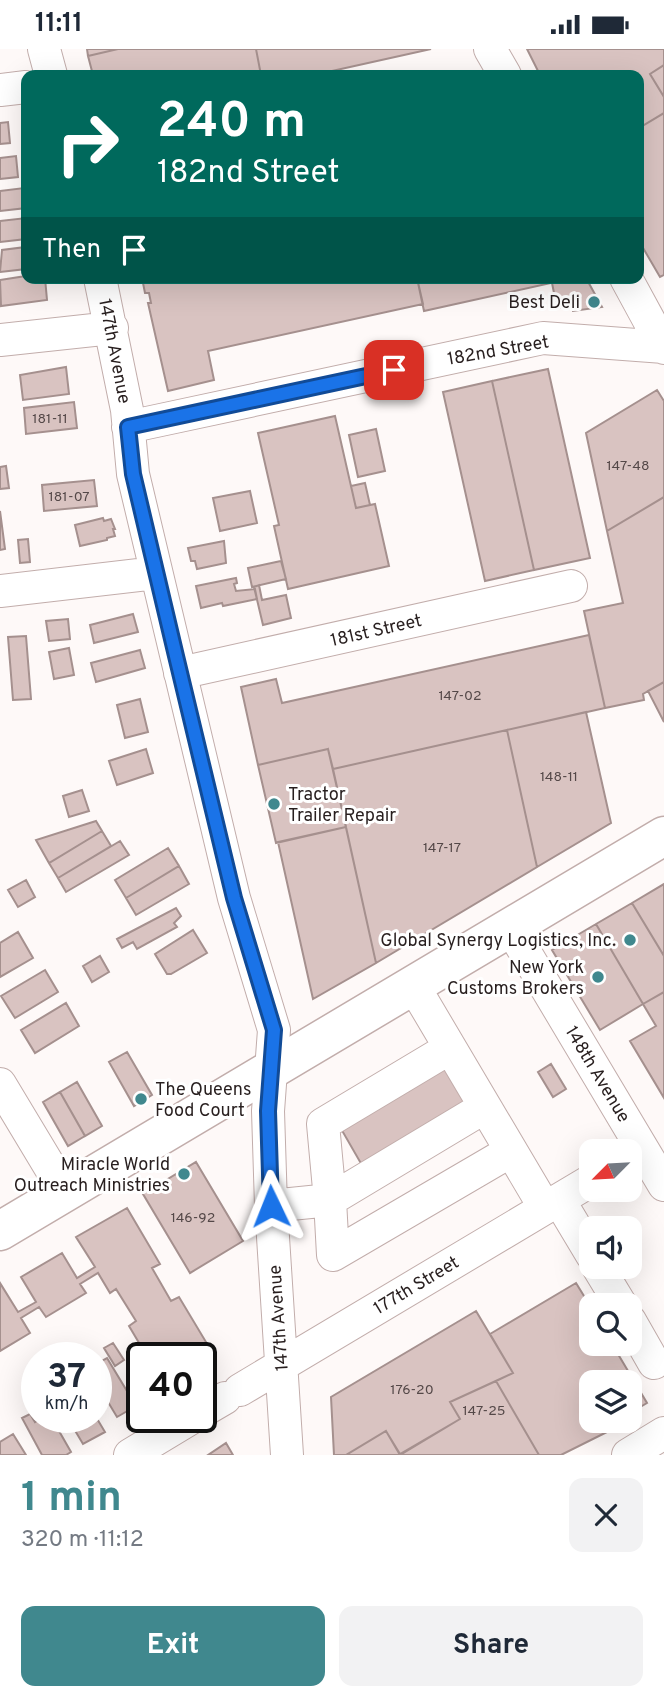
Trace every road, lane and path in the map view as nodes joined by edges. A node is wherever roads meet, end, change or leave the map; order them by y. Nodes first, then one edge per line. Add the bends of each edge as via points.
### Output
1 (44, 49) edge
2 (491, 49) edge
3 (50, 70) edge
4 (502, 70) edge
5 (21, 88) edge
6 (0, 90) edge
7 (101, 284) edge
8 (629, 284) edge
9 (112, 328) junction
10 (0, 340) edge
11 (664, 347) edge
12 (128, 427) junction
13 (156, 573) junction
14 (571, 586) dead end
15 (0, 591) edge
16 (180, 673) junction
17 (664, 837) edge
18 (510, 927) junction
19 (413, 985) junction
20 (450, 1048) junction
21 (272, 1070) junction
22 (0, 1084) edge
23 (485, 1107) junction
24 (511, 1151) junction
25 (650, 1161) edge
26 (579, 1188) edge
27 (65, 1192) junction
28 (330, 1200) junction
29 (552, 1204) junction
30 (271, 1206) junction
31 (0, 1231) edge
32 (579, 1238) edge
33 (642, 1342) edge
34 (654, 1363) dead end
35 (281, 1364) junction
36 (222, 1400) edge
37 (166, 1433) edge
38 (664, 1433) edge
39 (130, 1455) edge
40 (287, 1455) edge
41 (628, 1455) edge

1 - 3 street
2 - 4 street
5 - 6 street
7 - 9 street, 147th Avenue
8 - 11 street
9 - 10 street
9 - 12 street, 147th Avenue
11 - 12 street, 182nd Street via 543,338
12 - 13 street, 147th Avenue via 133,474
13 - 15 street
13 - 16 street, 147th Avenue
14 - 16 street, 181st Street
16 - 21 street, 147th Avenue via 234,898 274,1030
17 - 18 main road
18 - 19 main road
18 - 25 street, 148th Avenue
19 - 20 street
19 - 21 main road
20 - 23 street
20 - 28 street via 323,1123
21 - 27 main road
21 - 30 street, 147th Avenue via 268,1111
22 - 27 street
23 - 24 street
23 - 28 street
24 - 28 street via 333,1255
24 - 29 street
26 - 29 street, 177th Street
27 - 31 main road
28 - 30 street
29 - 32 street
29 - 35 street, 177th Street
30 - 35 street, 147th Avenue
33 - 34 street
35 - 36 street, 177th Street
35 - 40 street, 147th Avenue
37 - 39 street
38 - 41 street

